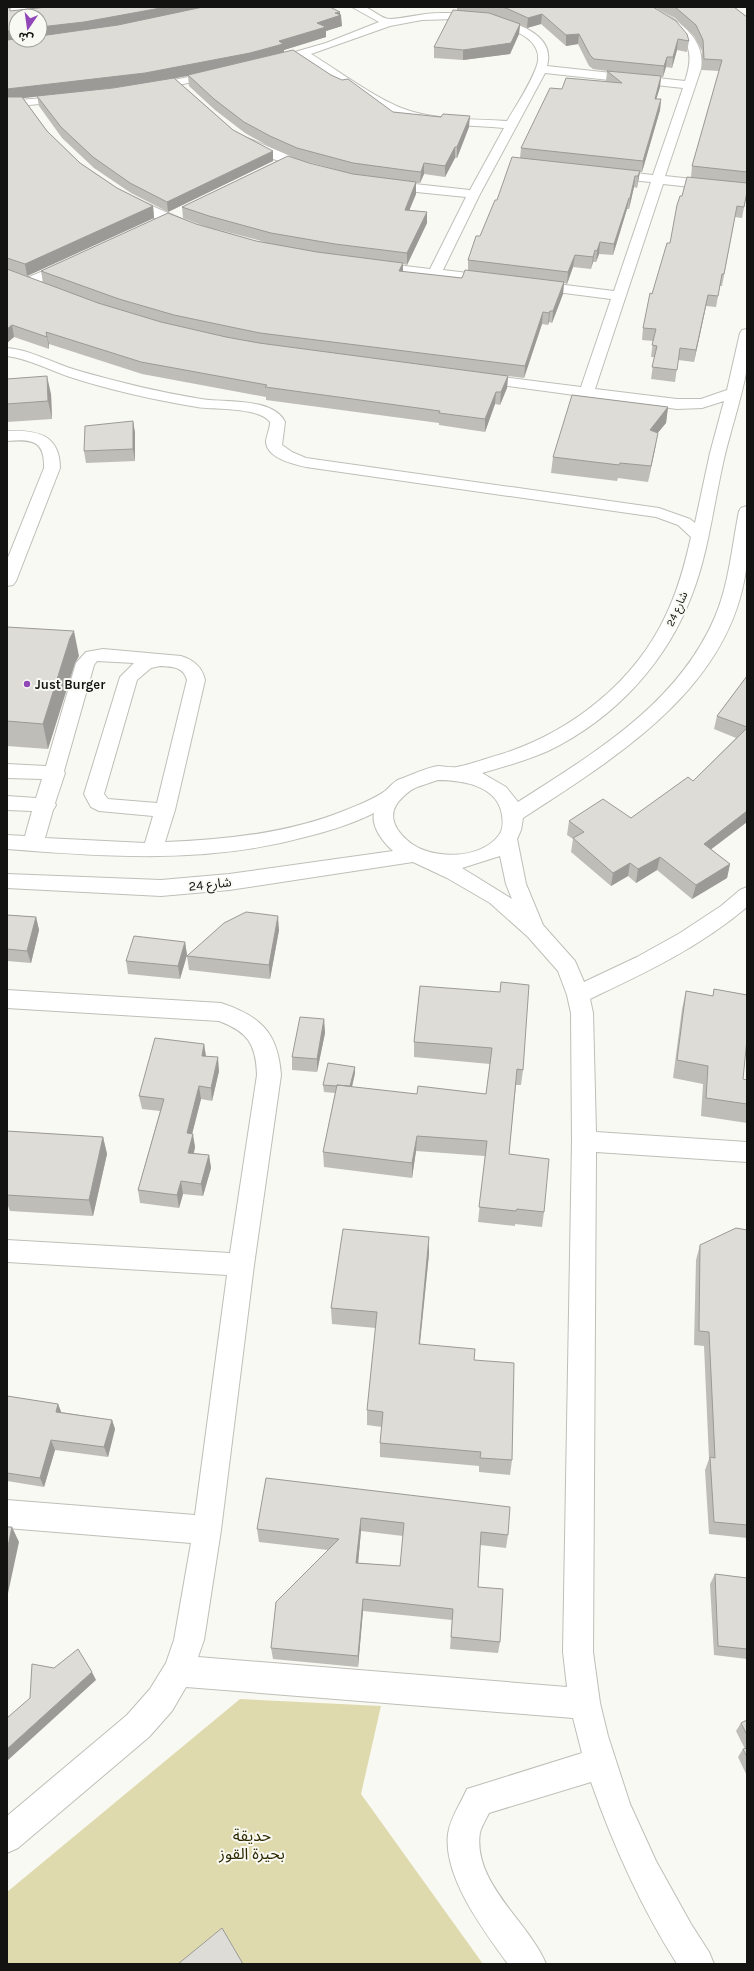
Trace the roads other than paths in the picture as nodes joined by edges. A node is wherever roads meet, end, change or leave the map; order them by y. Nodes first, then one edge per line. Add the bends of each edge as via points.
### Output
1 (45, 7) edge
2 (357, 7) edge
3 (645, 7) edge
4 (7, 10) edge
5 (388, 23) junction
6 (304, 54) junction
7 (258, 66) edge
8 (541, 69) junction
9 (230, 72) edge
10 (178, 83) junction
11 (690, 85) junction
12 (139, 89) edge
13 (189, 94) edge
14 (80, 97) edge
15 (28, 102) junction
16 (7, 104) edge
17 (35, 115) edge
18 (511, 125) junction
19 (236, 134) edge
20 (287, 161) junction
21 (491, 161) junction
22 (506, 163) dead end
23 (273, 168) edge
24 (319, 172) edge
25 (598, 173) edge
26 (659, 179) junction
27 (375, 183) edge
28 (747, 189) edge
29 (119, 194) edge
30 (474, 194) junction
31 (181, 212) edge
32 (167, 219) junction
33 (153, 225) edge
34 (199, 231) edge
35 (83, 258) edge
36 (356, 264) edge
37 (435, 273) junction
38 (504, 282) edge
39 (520, 284) edge
40 (45, 291) edge
41 (619, 296) junction
42 (747, 333) edge
43 (7, 352) edge
44 (462, 376) edge
45 (587, 392) junction
46 (733, 393) junction
47 (677, 404) junction
48 (722, 432) junction
49 (7, 436) edge
50 (747, 511) edge
51 (700, 536) junction
52 (7, 581) edge
53 (103, 655) junction
54 (161, 660) junction
55 (129, 678) junction
56 (7, 771) edge
57 (55, 773) junction
58 (458, 773) junction
59 (388, 798) junction
60 (7, 803) edge
61 (46, 805) junction
62 (165, 810) junction
63 (514, 815) junction
64 (507, 840) junction
65 (7, 842) edge
66 (33, 844) junction
67 (153, 850) junction
68 (412, 855) junction
69 (432, 862) junction
70 (7, 881) edge
71 (747, 895) edge
72 (536, 931) junction
73 (578, 995) junction
74 (7, 999) edge
75 (584, 1141) junction
76 (747, 1152) edge
77 (7, 1251) edge
78 (241, 1265) junction
79 (7, 1514) edge
80 (207, 1530) junction
81 (178, 1671) junction
82 (585, 1704) junction
83 (601, 1763) junction
84 (7, 1837) edge
85 (529, 1964) edge
86 (697, 1964) edge

1 - 4 street
2 - 5 street
3 - 11 street via 662,16 690,40 696,54 696,69
5 - 6 street
5 - 8 street via 446,16 490,20 508,25 538,40 544,50 545,59
6 - 7 street
6 - 18 street via 401,112 422,117
8 - 11 street
8 - 18 street
9 - 10 street
10 - 12 street
10 - 13 street
11 - 26 street
14 - 15 street
15 - 16 street
15 - 17 street
18 - 21 street
19 - 20 street
20 - 23 street
20 - 24 street
21 - 22 street
21 - 30 street
25 - 26 street
26 - 28 street
26 - 41 street
27 - 30 street
29 - 32 street
30 - 37 street
31 - 32 street
32 - 33 street
32 - 34 street
35 - 40 street via 20,280
36 - 37 street
37 - 38 street
39 - 41 street
41 - 45 street
42 - 46 street, شارع 24
43 - 51 street via 80,376 142,392 267,412 274,416 279,426 273,439 275,447 284,455 302,461 659,513 684,522
44 - 45 street
45 - 47 street
46 - 47 street via 702,403
46 - 48 street, شارع 24
47 - 48 street via 707,417
48 - 51 street, شارع 24
49 - 52 street via 24,436 44,442 52,452 53,460
50 - 63 street via 724,617 688,679 628,737
51 - 58 street, شارع 24 via 678,611 653,653 617,694 582,723 542,745
53 - 54 street
53 - 55 street via 119,665
53 - 57 street via 92,656 86,663
54 - 55 street via 145,664
54 - 62 street via 181,662 194,673 196,680
55 - 62 street via 96,789 96,800 106,806
56 - 57 street
57 - 61 street
58 - 59 street via 416,777 400,786
58 - 63 street via 474,777 501,792
59 - 67 street via 345,818 292,833 213,847
59 - 68 street via 383,810 385,829 397,846
60 - 61 street
61 - 66 street
62 - 67 street
63 - 64 street via 513,828
64 - 69 street via 494,852 475,860 454,864
64 - 72 street via 516,884
65 - 66 street
66 - 67 street
68 - 69 street
68 - 70 street, شارع 24 via 291,874 161,888
69 - 72 street via 497,898
71 - 73 street via 701,930 660,955
72 - 73 street via 567,967
73 - 75 street via 583,1032
74 - 78 street via 221,1012 236,1017 260,1035 269,1060 269,1075
75 - 76 street
75 - 82 street via 578,1652
77 - 78 street
78 - 80 street
79 - 80 street
80 - 81 street via 189,1640
81 - 82 street
81 - 84 street via 161,1700 138,1726
82 - 83 street
83 - 85 street via 478,1800 464,1833 464,1854 484,1903
83 - 86 street via 623,1824 651,1885

